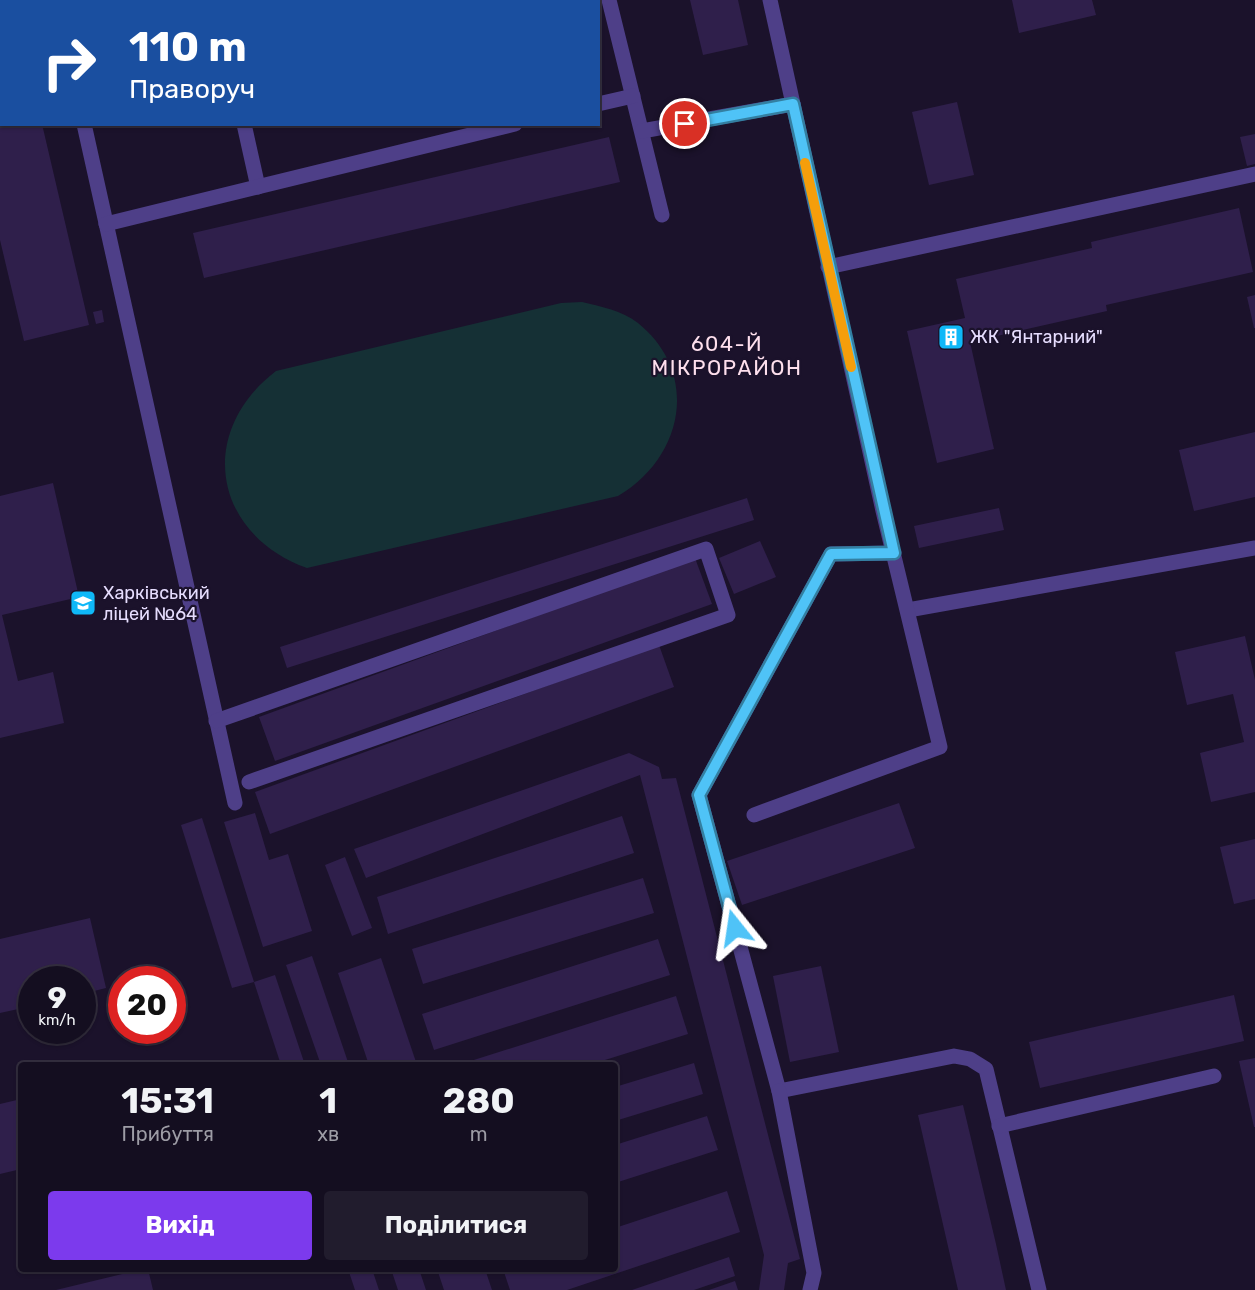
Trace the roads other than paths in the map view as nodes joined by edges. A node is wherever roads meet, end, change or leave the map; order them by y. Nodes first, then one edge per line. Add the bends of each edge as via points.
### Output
1 (609, 0) edge
2 (770, 0) edge
3 (633, 96) junction
4 (600, 104) edge
5 (793, 104) junction
6 (84, 126) edge
7 (244, 126) edge
8 (507, 126) edge
9 (642, 131) junction
10 (1255, 174) edge
11 (258, 187) junction
12 (662, 215) dead end
13 (106, 224) junction
14 (828, 267) junction
15 (1255, 548) edge
16 (894, 553) junction
17 (909, 610) junction
18 (216, 721) junction
19 (249, 783) dead end
20 (235, 803) dead end
21 (754, 815) dead end
22 (1214, 1076) dead end
23 (779, 1092) junction
24 (999, 1125) junction
25 (810, 1290) edge
26 (1039, 1290) edge

1 - 3 lane
2 - 5 lane
3 - 4 lane
3 - 9 lane
5 - 9 lane
5 - 14 lane
6 - 13 lane
7 - 11 lane
8 - 11 lane
9 - 12 lane
10 - 14 lane
11 - 13 lane
13 - 18 lane
14 - 16 lane
15 - 17 lane
16 - 17 lane
16 - 23 lane via 831,554 699,795
17 - 21 lane via 940,747
18 - 19 lane via 706,549 728,615
18 - 20 lane
22 - 24 lane
23 - 24 lane via 954,1056 970,1059 986,1069
23 - 25 lane via 814,1273
24 - 26 lane

